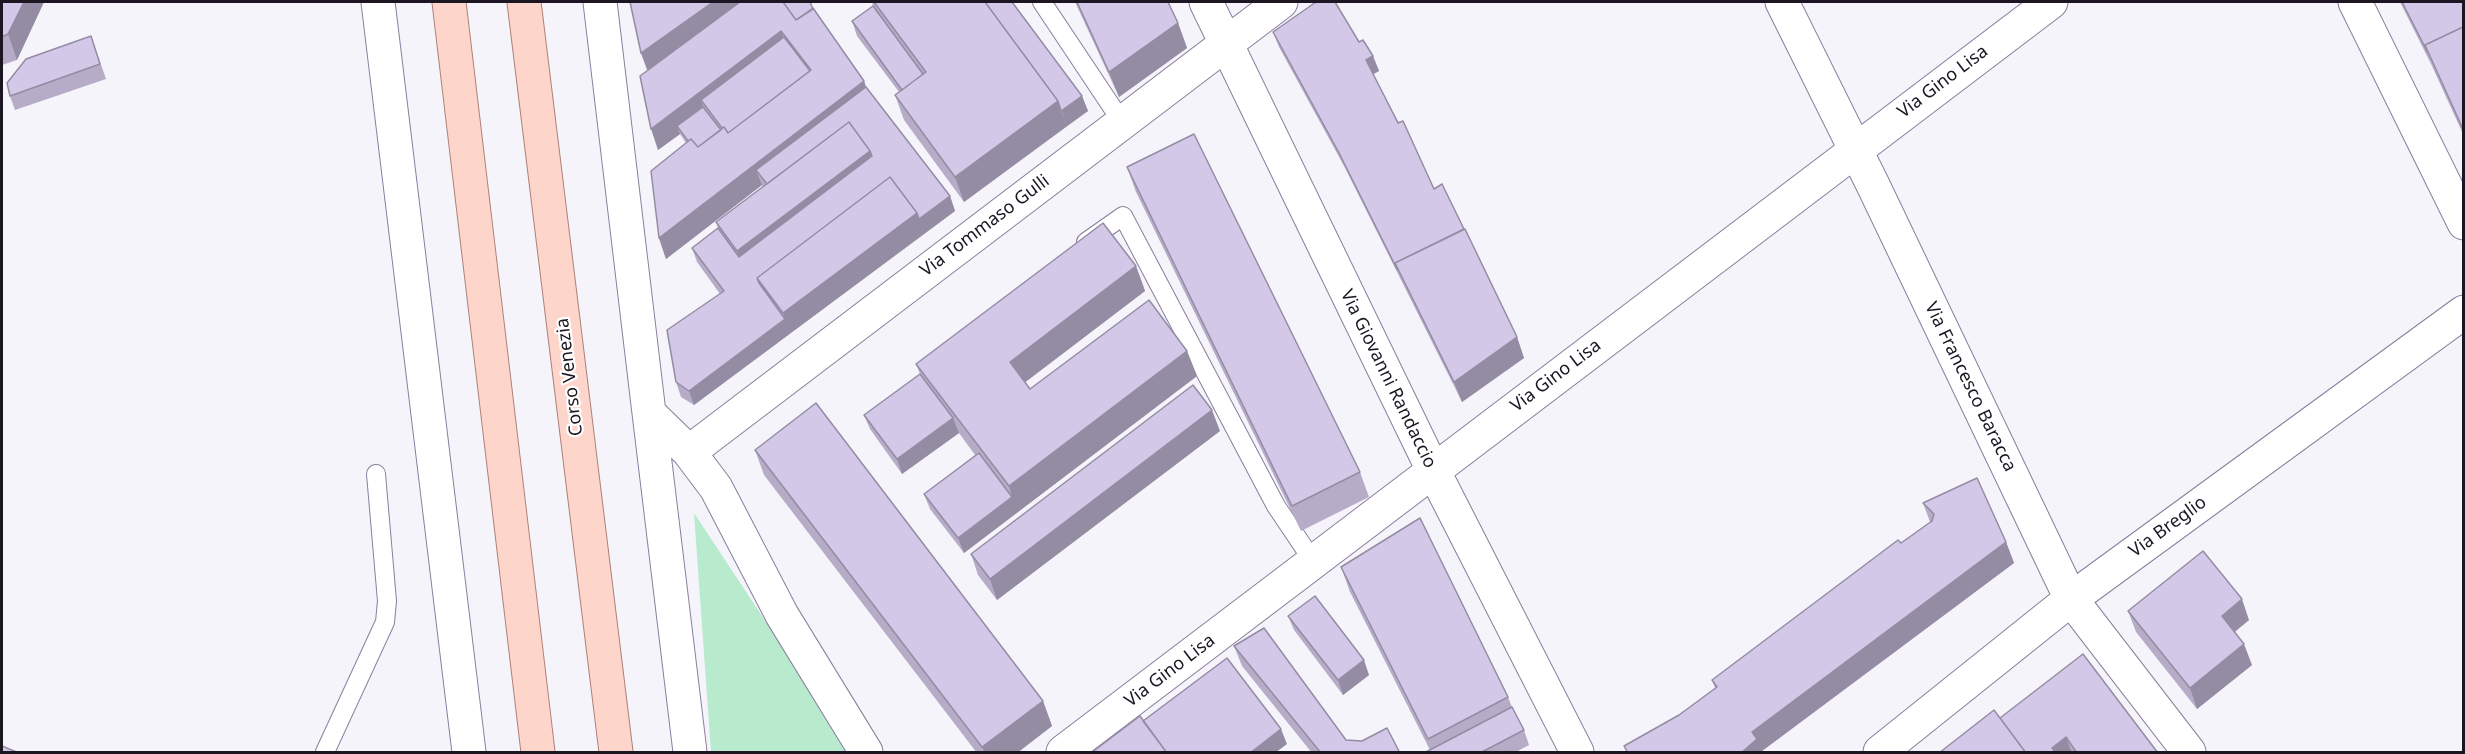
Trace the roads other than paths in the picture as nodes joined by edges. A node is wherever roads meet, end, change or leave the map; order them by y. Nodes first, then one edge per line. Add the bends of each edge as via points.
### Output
1 (378, 2) edge
2 (449, 2) edge
3 (524, 2) edge
4 (1042, 2) edge
5 (1206, 2) edge
6 (1281, 2) edge
7 (1782, 2) edge
8 (2051, 2) edge
9 (2355, 2) edge
10 (604, 7) edge
11 (1225, 43) junction
12 (1122, 122) junction
13 (1855, 148) junction
14 (2463, 223) edge
15 (1074, 250) edge
16 (2463, 312) edge
17 (649, 413) junction
18 (690, 452) junction
19 (1432, 470) junction
20 (376, 474) dead end
21 (1313, 561) junction
22 (2071, 599) junction
23 (325, 753) edge
24 (469, 753) edge
25 (538, 753) edge
26 (615, 753) edge
27 (690, 753) edge
28 (866, 753) edge
29 (1063, 753) edge
30 (1577, 753) edge
31 (1880, 753) edge
32 (2189, 753) edge

1 - 24 street
2 - 25 main road
3 - 26 main road, Corso Venezia
4 - 12 lane
5 - 11 street, Via Giovanni Randaccio
6 - 11 street, Via Tommaso Gulli
7 - 13 street, Via Francesco Baracca
8 - 13 street, Via Gino Lisa
9 - 14 street
10 - 17 street
11 - 12 street, Via Tommaso Gulli
11 - 19 street, Via Giovanni Randaccio
12 - 18 street, Via Tommaso Gulli
13 - 19 street, Via Gino Lisa
13 - 22 street, Via Francesco Baracca
15 - 21 lane via 1123,216 1276,507
16 - 22 street, Via Breglio
17 - 18 street
17 - 27 street
18 - 28 street via 716,488 782,615
19 - 21 street, Via Gino Lisa
19 - 30 street, Via Giovanni Randaccio
20 - 23 lane via 387,601 385,622
21 - 29 street, Via Gino Lisa
22 - 31 street, Via Breglio
22 - 32 street, Via Francesco Baracca

